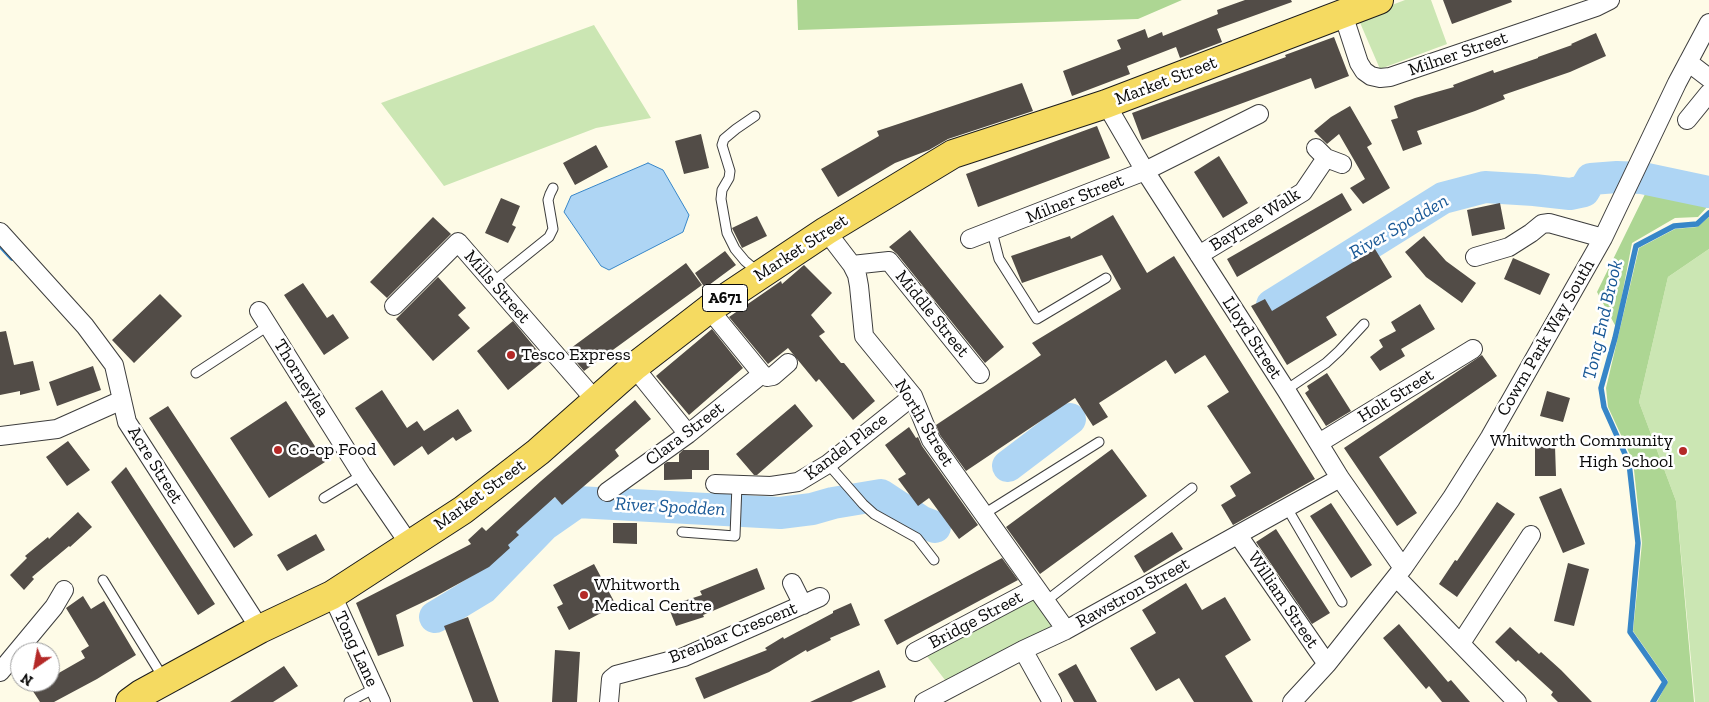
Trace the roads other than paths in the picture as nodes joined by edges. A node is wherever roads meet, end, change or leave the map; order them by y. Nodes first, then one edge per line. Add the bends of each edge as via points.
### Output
1 (1379, 0) edge
2 (1610, 0) edge
3 (1342, 14) junction
4 (1709, 23) edge
5 (1688, 62) junction
6 (1709, 78) edge
7 (1709, 93) edge
8 (1106, 104) junction
9 (1259, 114) dead end
10 (755, 116) dead end
11 (1687, 120) dead end
12 (1328, 157) dead end
13 (1145, 171) junction
14 (554, 188) dead end
15 (826, 231) junction
16 (0, 232) edge
17 (992, 232) junction
18 (1603, 238) junction
19 (970, 239) dead end
20 (1199, 255) junction
21 (1475, 257) dead end
22 (852, 265) junction
23 (760, 274) junction
24 (1106, 278) dead end
25 (493, 282) junction
26 (394, 306) dead end
27 (709, 309) junction
28 (263, 319) joint
29 (1364, 324) dead end
30 (1473, 349) dead end
31 (788, 363) dead end
32 (634, 367) junction
33 (196, 373) dead end
34 (762, 374) junction
35 (980, 374) dead end
36 (1286, 390) junction
37 (913, 396) junction
38 (122, 400) junction
39 (596, 401) junction
40 (688, 434) junction
41 (0, 436) edge
42 (1099, 442) dead end
43 (1319, 444) junction
44 (828, 464) junction
45 (362, 475) junction
46 (1340, 478) junction
47 (715, 484) dead end
48 (1192, 488) dead end
49 (737, 491) junction
50 (607, 492) dead end
51 (324, 498) dead end
52 (1287, 508) junction
53 (984, 514) junction
54 (682, 532) dead end
55 (1238, 535) junction
56 (1531, 535) dead end
57 (410, 545) junction
58 (934, 560) dead end
59 (1400, 573) junction
60 (103, 580) dead end
61 (792, 583) dead end
62 (64, 590) dead end
63 (1041, 594) junction
64 (332, 595) junction
65 (820, 597) dead end
66 (1342, 602) dead end
67 (803, 605) junction
68 (260, 629) junction
69 (1066, 630) junction
70 (1461, 643) junction
71 (1023, 650) junction
72 (915, 652) dead end
73 (1327, 664) junction
74 (0, 672) edge
75 (165, 682) junction
76 (378, 695) edge
77 (130, 702) edge
78 (350, 702) edge
79 (608, 702) edge
80 (924, 702) edge
81 (1052, 702) edge
82 (1292, 702) edge
83 (1517, 702) edge

1 - 3 main road, Market Street / A671
2 - 3 street, Milner Street via 1380,78 1371,76 1359,64
3 - 8 main road, Market Street / A671
4 - 5 street, Cowm Park Way South
5 - 6 street
5 - 18 street, Cowm Park Way South
7 - 11 street
8 - 13 street, Lloyd Street
8 - 15 main road, Market Street / A671 via 953,154
9 - 13 street, Milner Street
10 - 23 lane via 724,140 722,145 730,171 721,199 727,233 740,255
12 - 20 street, Baytree Walk via 1303,192
13 - 17 street, Milner Street
13 - 20 street, Lloyd Street
14 - 25 lane via 548,200 553,229 549,237
15 - 22 street, North Street
15 - 23 main road, Market Street / A671
16 - 38 street, Acre Street via 85,326 114,365
17 - 19 street, Milner Street
17 - 24 lane via 999,259 1037,319
18 - 21 street via 1549,223 1542,224 1509,247
18 - 59 street, Cowm Park Way South via 1490,437
20 - 36 street, Lloyd Street
22 - 35 street, Middle Street via 889,260
22 - 37 street, North Street via 859,286 864,336
23 - 27 main road, Market Street / A671
25 - 26 street, Mills Street via 458,242
25 - 39 street, Mills Street
27 - 32 main road, Market Street / A671
27 - 34 street
28 - 33 lane
28 - 45 street, Thorneylea
29 - 36 lane via 1326,363
30 - 43 street, Holt Street
31 - 34 street via 773,376 767,378
32 - 39 main road, Market Street / A671
32 - 40 street
34 - 40 street, Clara Street
36 - 43 street, Lloyd Street
37 - 44 street, Kandel Place
37 - 53 street, North Street via 931,440
38 - 41 street via 57,430
38 - 68 street, Acre Street via 127,422
39 - 57 main road, Market Street / A671 via 538,452 463,510
40 - 50 street, Clara Street
42 - 53 lane
43 - 46 street, Lloyd Street
44 - 49 street, Kandel Place via 798,482
44 - 58 lane via 874,514 917,538
45 - 51 lane
45 - 57 street, Thorneylea
46 - 52 street, Rawstron Street
46 - 59 street, Lloyd Street
47 - 49 street, Kandel Place
48 - 63 lane
49 - 54 lane via 735,536
52 - 55 street, Rawstron Street
52 - 66 lane
53 - 63 street, North Street
55 - 69 street, Rawstron Street
55 - 73 street, William Street
56 - 70 street
57 - 64 main road, Market Street / A671
59 - 70 street, Lloyd Street
59 - 73 street, Cowm Park Way South
60 - 75 lane
61 - 67 street
62 - 74 street via 54,607
63 - 69 street, North Street
63 - 72 street, Bridge Street
64 - 68 main road, Market Street / A671
64 - 76 street, Tong Lane
65 - 67 street, Brenbar Crescent
67 - 79 street, Brenbar Crescent via 684,656 616,675 611,678
68 - 75 main road, Market Street / A671
69 - 71 street, Rawstron Street
70 - 83 street, Lloyd Street
71 - 80 street, Rawstron Street
71 - 81 street
73 - 82 street, Cowm Park Way South
75 - 77 main road, Market Street / A671
76 - 78 lane

